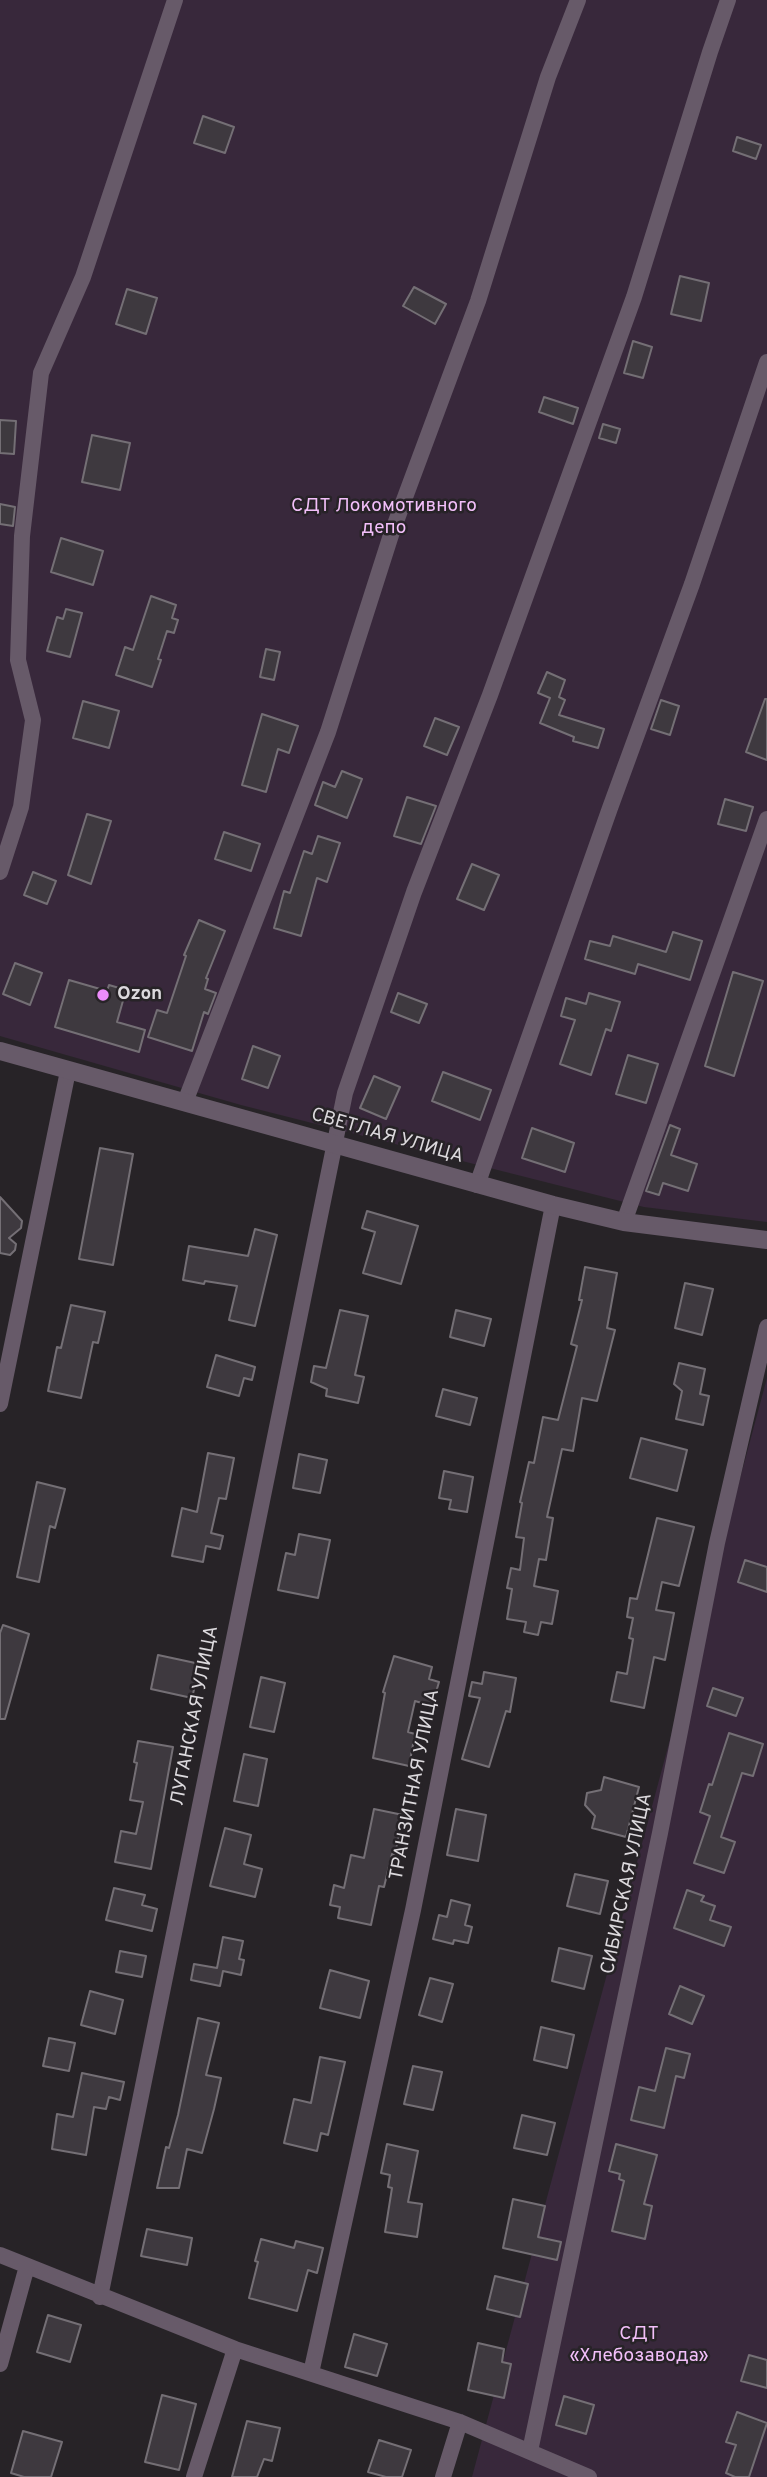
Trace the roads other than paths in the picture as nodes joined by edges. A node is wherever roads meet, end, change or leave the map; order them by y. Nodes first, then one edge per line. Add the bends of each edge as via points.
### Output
1 (174, 0) edge
2 (578, 0) edge
3 (728, 0) edge
4 (767, 362) edge
5 (767, 819) edge
6 (0, 872) edge
7 (0, 1051) edge
8 (68, 1071) junction
9 (185, 1102) junction
10 (334, 1144) junction
11 (477, 1185) junction
12 (553, 1205) junction
13 (624, 1222) junction
14 (767, 1240) edge
15 (767, 1327) edge
16 (0, 1404) edge
17 (0, 2255) edge
18 (27, 2266) junction
19 (100, 2297) junction
20 (235, 2349) junction
21 (0, 2364) edge
22 (311, 2373) junction
23 (460, 2422) junction
24 (530, 2451) junction
25 (194, 2477) edge
26 (443, 2477) edge
27 (589, 2477) edge

1 - 6 street via 83,277 41,373 22,536 18,660 33,720 21,807
2 - 9 street via 548,77 478,300 391,536 328,732
3 - 10 street, ЛУГАНСКАЯ УЛИЦА via 634,297 414,892 345,1093
4 - 11 street
5 - 13 street
7 - 8 street, СВЕТЛАЯ УЛИЦА
8 - 9 street, СВЕТЛАЯ УЛИЦА
8 - 16 street
9 - 10 street, СВЕТЛАЯ УЛИЦА
10 - 11 street, СВЕТЛАЯ УЛИЦА
10 - 19 street, ЛУГАНСКАЯ УЛИЦА
11 - 12 street, СВЕТЛАЯ УЛИЦА
12 - 13 street, СВЕТЛАЯ УЛИЦА
12 - 22 street, ТРАНЗИТНАЯ УЛИЦА via 412,1910
13 - 14 street, СВЕТЛАЯ УЛИЦА
15 - 24 street, СИБИРСКАЯ УЛИЦА via 717,1543
17 - 18 street
18 - 19 street
18 - 21 street
19 - 20 street
20 - 22 street
20 - 25 street
22 - 23 street
23 - 24 street
23 - 26 street
24 - 27 street

